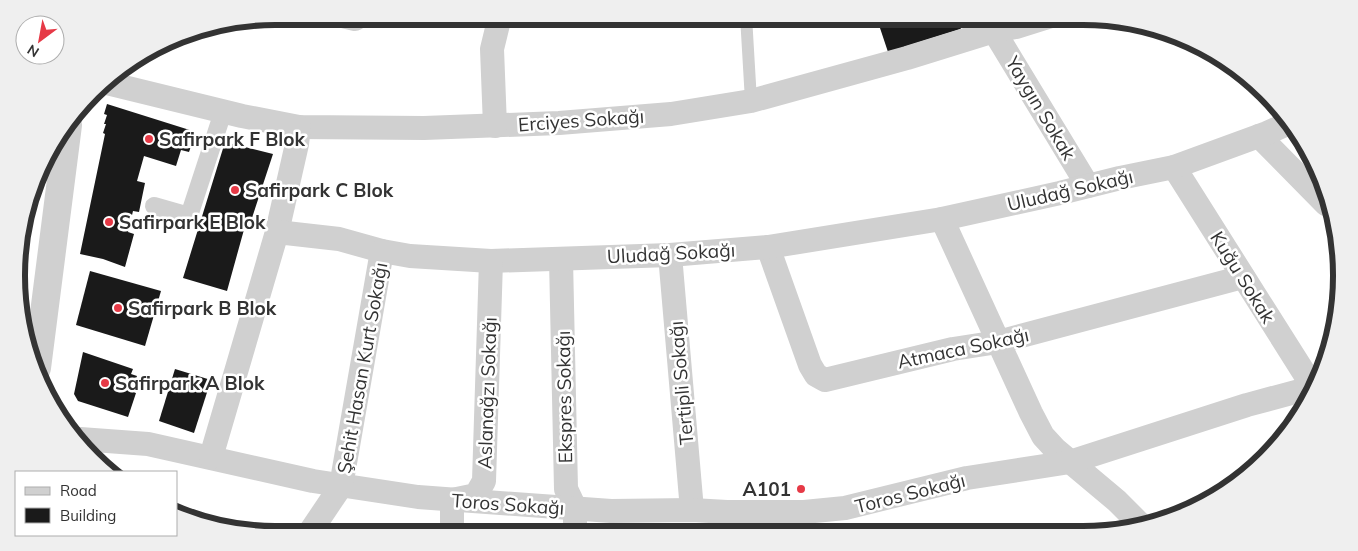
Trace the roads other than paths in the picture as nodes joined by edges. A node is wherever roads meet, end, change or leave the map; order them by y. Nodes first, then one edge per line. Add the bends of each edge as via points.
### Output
1 (498, 25) edge
2 (747, 25) edge
3 (1001, 25) edge
4 (113, 85) edge
5 (751, 101) junction
6 (223, 112) junction
7 (495, 126) junction
8 (1283, 126) edge
9 (299, 127) junction
10 (1259, 136) junction
11 (66, 137) edge
12 (1174, 167) junction
13 (1088, 186) junction
14 (1321, 199) edge
15 (154, 206) dead end
16 (942, 219) junction
17 (277, 232) junction
18 (768, 247) junction
19 (382, 252) junction
20 (670, 255) junction
21 (561, 259) junction
22 (491, 261) junction
23 (1243, 277) junction
24 (998, 342) junction
25 (38, 357) edge
26 (1310, 380) edge
27 (1305, 389) edge
28 (86, 439) edge
29 (211, 457) junction
30 (1070, 462) junction
31 (341, 486) junction
32 (452, 500) junction
33 (575, 508) junction
34 (692, 510) junction
35 (1136, 520) edge
36 (727, 523) edge
37 (804, 523) edge
38 (315, 526) edge
39 (452, 526) edge
40 (575, 526) edge

1 - 7 street via 492,49
2 - 5 lane
3 - 5 street, Erciyes Sokağı via 907,58
3 - 13 street, Yaygın Sokak
4 - 6 street, Erciyes Sokağı
5 - 7 street, Erciyes Sokağı via 671,114
6 - 9 street, Erciyes Sokağı
6 - 15 street via 189,216
7 - 9 street, Erciyes Sokağı
8 - 10 street, Uludağ Sokağı
9 - 17 street
10 - 12 street, Uludağ Sokağı
10 - 14 street
11 - 25 street
12 - 13 street, Uludağ Sokağı
12 - 23 street, Kuğu Sokak
13 - 16 street, Uludağ Sokağı
16 - 18 street, Uludağ Sokağı
16 - 24 street
17 - 19 street, Uludağ Sokağı via 338,239
17 - 29 street
18 - 20 street, Uludağ Sokağı
18 - 24 street, Atmaca Sokağı via 810,366 825,380 953,349
19 - 22 street, Uludağ Sokağı
19 - 31 street, Şehit Hasan Kurt Sokağı
20 - 21 street, Uludağ Sokağı
20 - 34 street, Tertipli Sokağı
21 - 22 street, Uludağ Sokağı
21 - 33 street, Ekspres Sokağı via 566,489
22 - 32 street, Aslanağzı Sokağı via 484,481 476,495
23 - 24 street, Atmaca Sokağı
23 - 26 street, Kuğu Sokak
24 - 30 street via 1043,436
27 - 30 street, Toros Sokağı
28 - 29 street, Toros Sokağı via 148,444
29 - 31 street, Toros Sokağı
30 - 35 street
30 - 37 street, Toros Sokağı via 967,478 845,508
31 - 32 street, Toros Sokağı
31 - 38 street, Şehit Hasan Kurt Sokağı
32 - 33 street, Toros Sokağı
32 - 39 street
33 - 34 street, Toros Sokağı
33 - 40 street, Ekspres Sokağı
34 - 36 street, Toros Sokağı
36 - 37 street, Toros Sokağı

